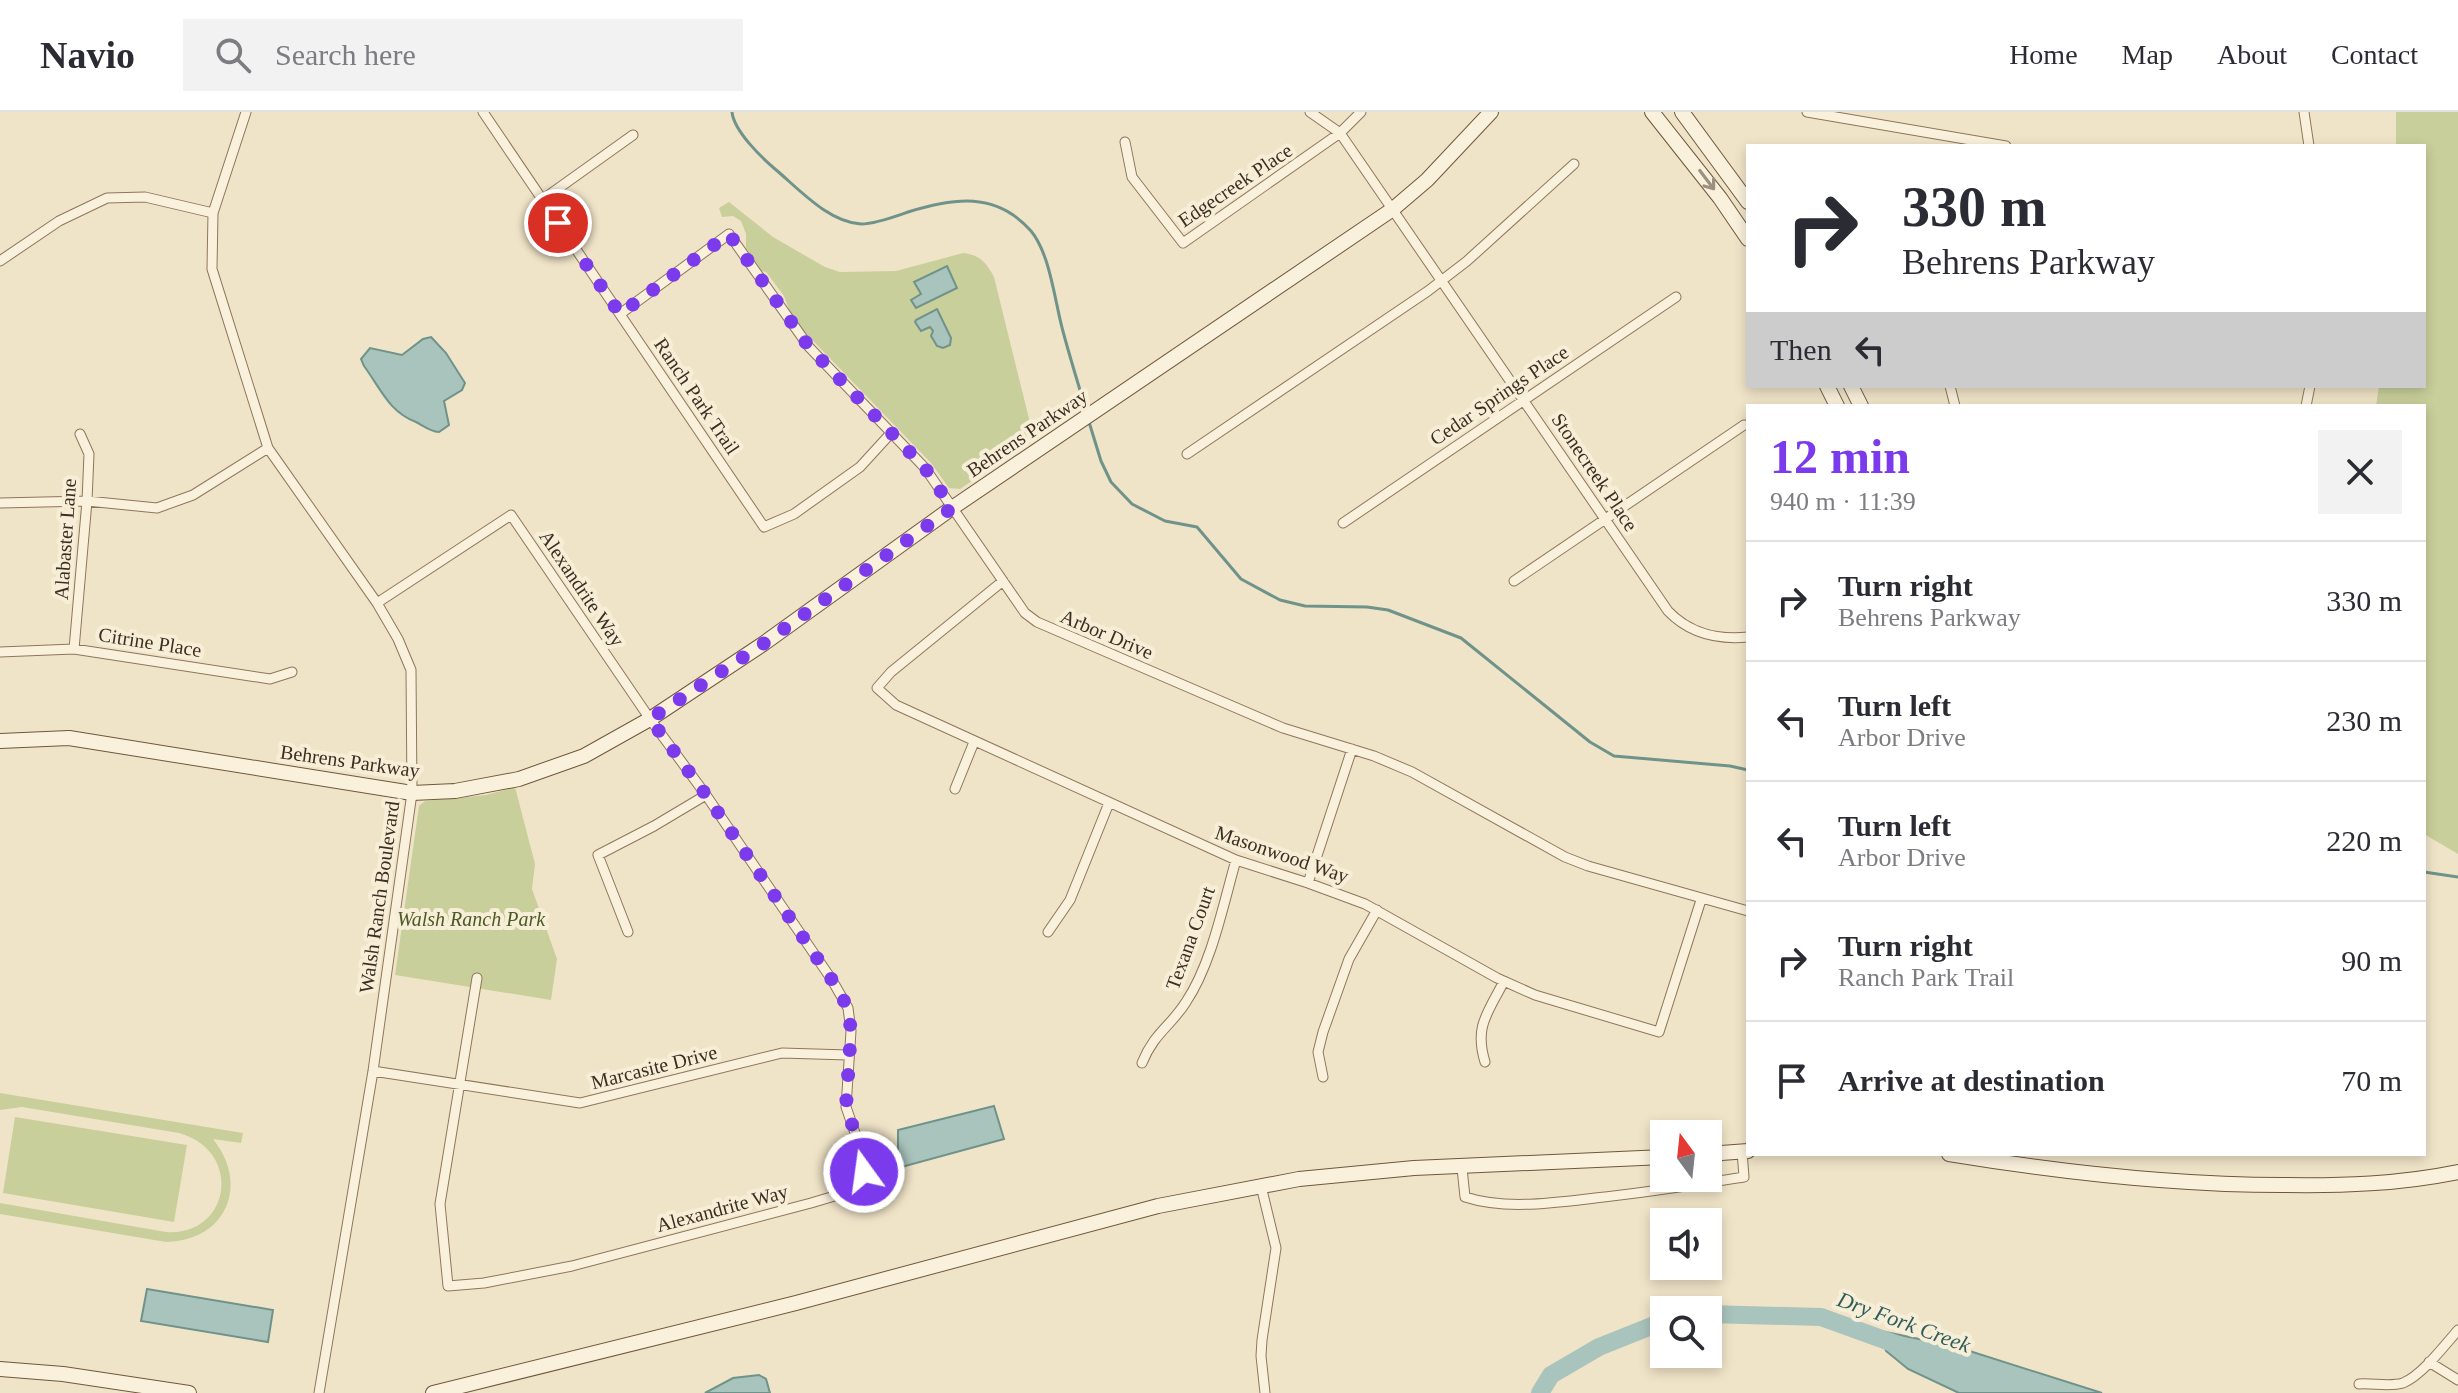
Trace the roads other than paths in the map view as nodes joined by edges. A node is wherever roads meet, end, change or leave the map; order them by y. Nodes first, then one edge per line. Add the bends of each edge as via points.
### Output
1 (246, 112) edge
2 (483, 112) edge
3 (1310, 112) edge
4 (1361, 112) edge
5 (1491, 112) edge
6 (1652, 112) edge
7 (1682, 112) edge
8 (1807, 112) edge
9 (2304, 112) edge
10 (1340, 133) junction
11 (633, 135) dead end
12 (1125, 142) dead end
13 (1994, 144) edge
14 (2309, 144) edge
15 (1574, 164) dead end
16 (1746, 199) edge
17 (542, 200) junction
18 (1393, 209) junction
19 (213, 213) junction
20 (1746, 236) edge
21 (0, 261) edge
22 (1443, 280) junction
23 (1676, 297) dead end
24 (620, 314) junction
25 (1524, 400) junction
26 (1744, 425) dead end
27 (892, 432) junction
28 (80, 434) dead end
29 (268, 448) junction
30 (1187, 454) dead end
31 (87, 501) junction
32 (0, 503) edge
33 (952, 508) junction
34 (1605, 519) junction
35 (1343, 523) dead end
36 (1003, 581) junction
37 (1514, 581) dead end
38 (377, 603) junction
39 (1746, 637) edge
40 (74, 649) junction
41 (0, 652) edge
42 (292, 672) dead end
43 (650, 719) junction
44 (0, 741) edge
45 (974, 742) junction
46 (1352, 749) junction
47 (955, 789) dead end
48 (412, 793) junction
49 (706, 795) junction
50 (1109, 803) junction
51 (1236, 860) junction
52 (1308, 883) junction
53 (1701, 900) junction
54 (1377, 910) junction
55 (1746, 911) edge
56 (628, 932) dead end
57 (1048, 932) dead end
58 (477, 978) dead end
59 (1504, 981) junction
60 (848, 1055) junction
61 (1485, 1062) dead end
62 (1142, 1063) dead end
63 (373, 1071) junction
64 (1323, 1077) dead end
65 (460, 1084) junction
66 (1745, 1151) edge
67 (1722, 1153) edge
68 (1961, 1156) edge
69 (1650, 1158) edge
70 (1462, 1168) junction
71 (2458, 1172) edge
72 (1261, 1186) junction
73 (2458, 1330) edge
74 (2429, 1362) junction
75 (0, 1369) edge
76 (2458, 1380) edge
77 (2359, 1384) dead end
78 (189, 1393) edge
79 (319, 1393) edge
80 (433, 1393) edge
81 (1265, 1393) edge

1 - 19 street, Walsh Ranch Boulevard
2 - 17 street, Ranch Park Trail
3 - 10 street, Stonecreek Place
4 - 10 street, Edgecreek Place
5 - 18 street, Behrens Parkway
6 -> 20 street
7 - 16 street
8 - 13 street
9 - 14 street
10 - 12 street, Edgecreek Place via 1183,243 1132,177
10 - 18 street, Stonecreek Place
11 - 17 street
15 - 22 street
17 - 24 street, Ranch Park Trail
18 - 22 street, Stonecreek Place
18 - 33 street, Behrens Parkway
19 - 21 street via 145,197 107,198 59,221
19 - 29 street, Walsh Ranch Boulevard via 212,269
22 - 25 street, Stonecreek Place
22 - 30 street
23 - 25 street, Cedar Springs Place
24 - 27 street, Arbor Drive via 729,234 809,347
24 - 27 street, Ranch Park Trail via 764,527 794,514 860,467
25 - 34 street, Stonecreek Place
25 - 35 street, Cedar Springs Place
26 - 34 street
27 - 33 street, Arbor Drive
28 - 31 street, Alabaster Lane via 89,454
29 - 31 street via 193,495 157,508
29 - 38 street, Walsh Ranch Boulevard
31 - 32 street
31 - 40 street, Alabaster Lane
33 - 36 street, Arbor Drive
33 - 43 street, Behrens Parkway
34 - 37 street
34 - 39 street, Stonecreek Place via 1677,620 1710,636
36 - 45 street, Masonwood Way via 877,688 896,705
36 - 46 street, Arbor Drive via 1025,613 1054,631 1283,728
38 - 43 street, Alexandrite Way via 511,515
38 - 48 street, Walsh Ranch Boulevard via 411,670
40 - 41 street, Citrine Place
40 - 42 street, Citrine Place via 270,679
43 - 48 street, Behrens Parkway via 584,756 519,779
43 - 49 street, Alexandrite Way
44 - 48 street, Behrens Parkway via 69,738
45 - 47 street
45 - 50 street, Masonwood Way
46 - 52 street
46 - 53 street, Arbor Drive via 1442,786 1565,857
48 - 63 street, Walsh Ranch Boulevard
49 - 56 street via 598,855
49 - 60 street, Alexandrite Way via 848,1008
50 - 51 street, Masonwood Way
50 - 57 street via 1070,900
51 - 52 street, Masonwood Way
51 - 62 street, Texana Court via 1197,982 1150,1044
52 - 54 street, Masonwood Way
53 - 55 street, Arbor Drive
53 - 59 street, Masonwood Way via 1659,1032
54 - 59 street, Masonwood Way
54 - 64 street via 1349,959 1323,1032 1318,1052
58 - 65 street, Alexandrite Way
59 - 61 street via 1482,1026
60 - 65 street, Marcasite Drive via 782,1053 580,1103
60 - 65 street, Alexandrite Way via 846,1107 864,1172 848,1192 572,1266 448,1286 440,1204
63 - 65 street, Marcasite Drive
63 - 79 street, Walsh Ranch Boulevard
66 - 67 street
66 - 70 street via 1744,1177 1545,1203 1465,1197
68 - 71 street via 2123,1177 2240,1185 2346,1186
69 - 70 street
70 - 72 street via 1414,1168
72 - 80 street via 1158,1206
72 - 81 street via 1276,1248 1262,1340
73 - 74 street
74 - 76 street
74 - 77 street via 2402,1383
75 - 78 street

